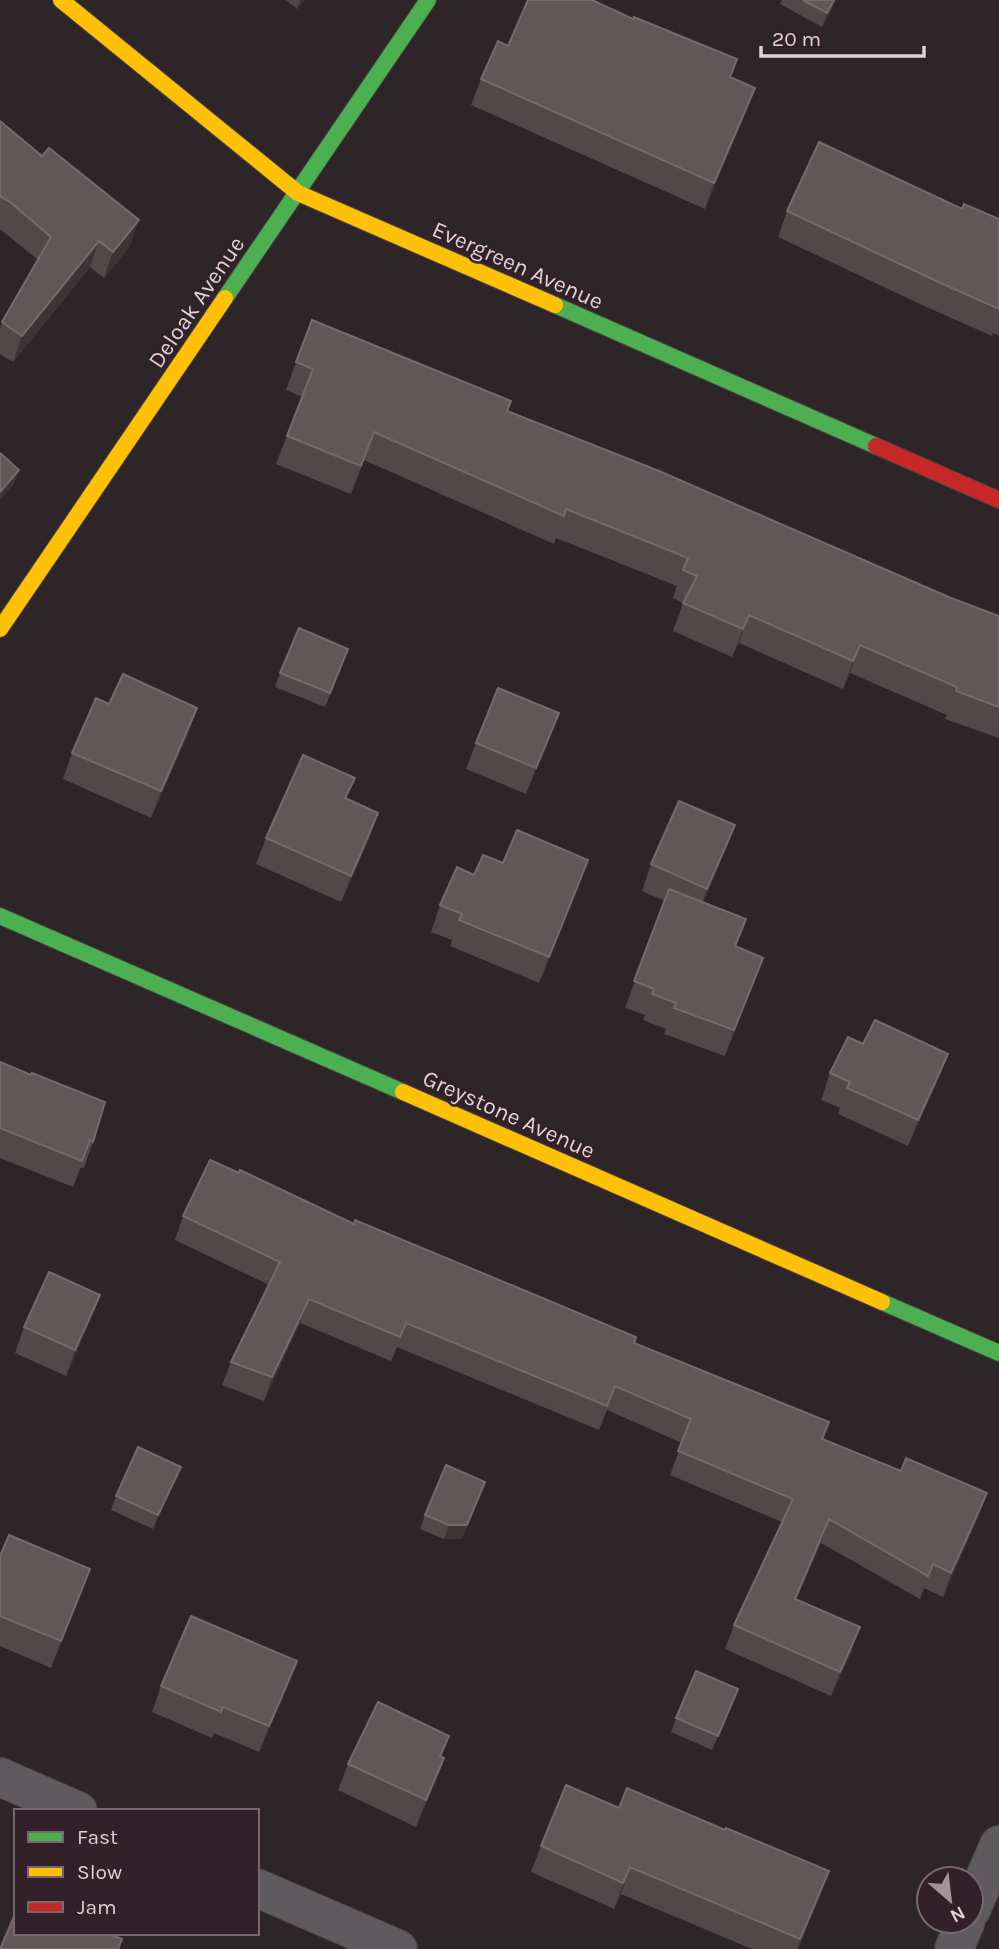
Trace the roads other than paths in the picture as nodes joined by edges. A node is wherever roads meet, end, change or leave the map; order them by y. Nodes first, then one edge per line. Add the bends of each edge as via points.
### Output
1 (61, 0) edge
2 (428, 0) edge
3 (298, 194) junction
4 (999, 500) edge
5 (0, 629) edge
6 (0, 916) edge
7 (999, 1353) edge
8 (0, 1777) edge
9 (73, 1809) edge
10 (999, 1845) edge
11 (985, 1878) edge
12 (259, 1889) edge
13 (398, 1949) edge

1 - 3 street, Evergreen Avenue
2 - 3 street, Deloak Avenue
3 - 4 street, Evergreen Avenue
3 - 5 street, Deloak Avenue
6 - 7 street, Greystone Avenue
8 - 9 street
10 - 11 street
12 - 13 street

